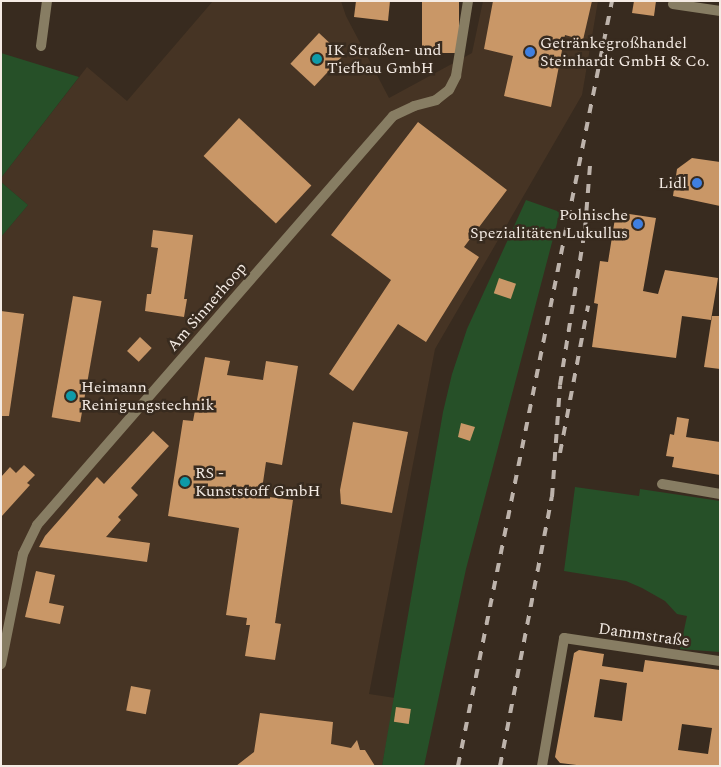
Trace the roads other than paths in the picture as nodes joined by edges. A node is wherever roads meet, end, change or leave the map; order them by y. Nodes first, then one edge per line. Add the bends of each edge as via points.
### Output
1 (47, 1) edge
2 (468, 1) edge
3 (673, 4) dead end
4 (720, 11) edge
5 (41, 46) dead end
6 (662, 484) dead end
7 (720, 494) edge
8 (720, 661) edge
9 (1, 664) edge
10 (542, 766) edge

1 - 5 street
2 - 9 street, Am Sinnerhoop via 456,76 450,90 436,100 393,116 37,525 23,554
3 - 4 street
6 - 7 street
8 - 10 street, Dammstraße via 564,638

